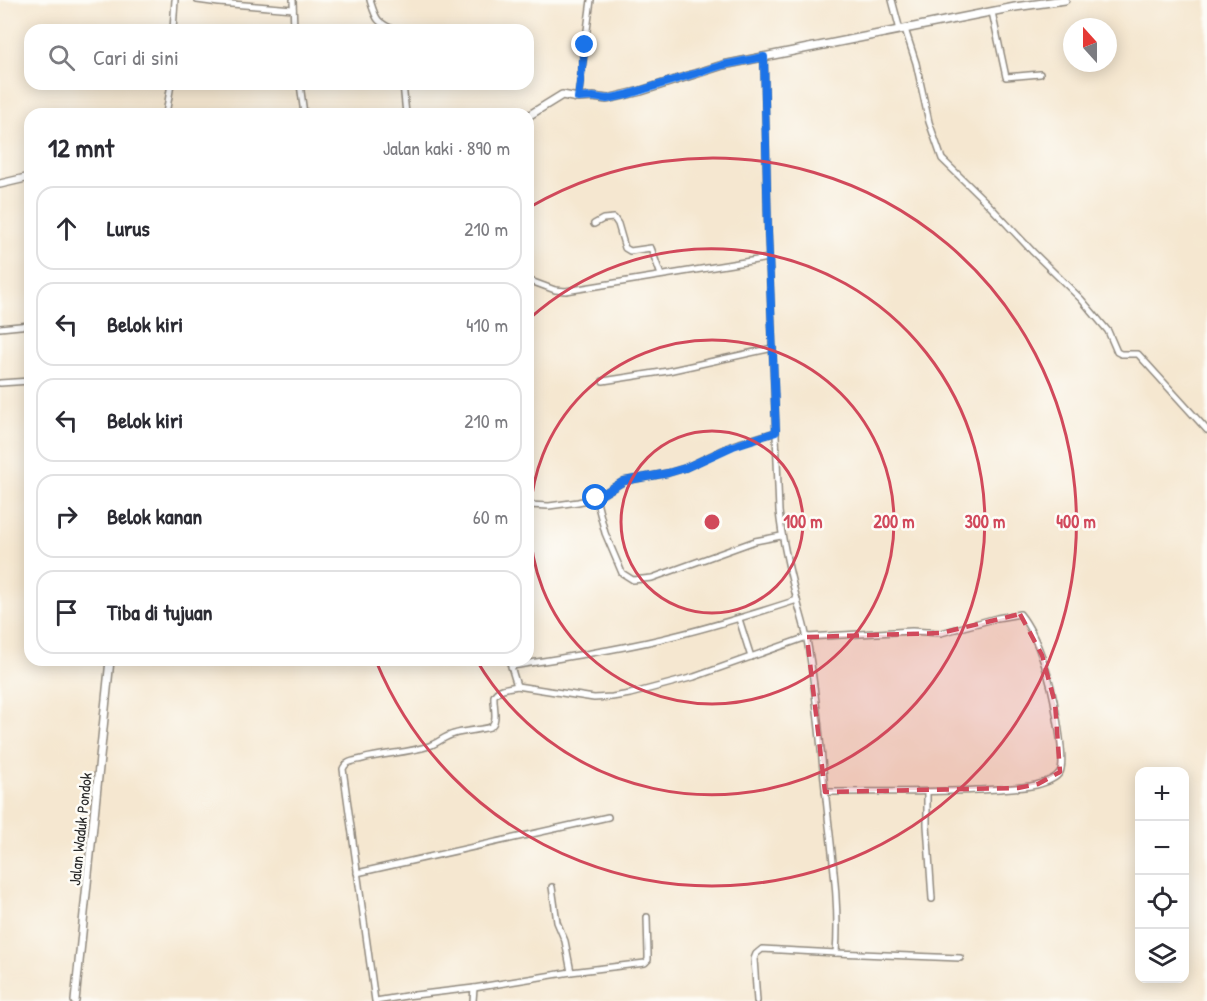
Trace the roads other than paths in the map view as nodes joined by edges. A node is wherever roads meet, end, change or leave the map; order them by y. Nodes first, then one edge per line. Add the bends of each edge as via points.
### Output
1 (175, 0) edge
2 (197, 0) edge
3 (293, 0) edge
4 (370, 0) edge
5 (591, 0) edge
6 (892, 0) edge
7 (1065, 0) edge
8 (293, 9) junction
9 (992, 12) junction
10 (173, 24) edge
11 (294, 24) edge
12 (382, 24) edge
13 (903, 29) junction
14 (764, 57) junction
15 (1040, 74) dead end
16 (170, 90) edge
17 (301, 90) edge
18 (404, 90) edge
19 (578, 98) junction
20 (167, 108) edge
21 (303, 108) edge
22 (405, 108) edge
23 (534, 112) edge
24 (24, 178) edge
25 (0, 184) edge
26 (594, 224) dead end
27 (769, 258) junction
28 (661, 275) junction
29 (534, 282) edge
30 (24, 326) edge
31 (0, 328) edge
32 (773, 348) junction
33 (24, 381) edge
34 (603, 381) dead end
35 (0, 383) edge
36 (1207, 430) edge
37 (776, 432) junction
38 (596, 498) junction
39 (534, 505) edge
40 (781, 536) junction
41 (797, 600) junction
42 (739, 619) junction
43 (807, 637) junction
44 (751, 657) junction
45 (534, 663) edge
46 (109, 666) edge
47 (512, 666) edge
48 (517, 686) junction
49 (825, 792) junction
50 (927, 792) junction
51 (608, 817) dead end
52 (357, 873) junction
53 (552, 887) dead end
54 (932, 899) dead end
55 (647, 917) dead end
56 (836, 953) junction
57 (960, 958) dead end
58 (571, 972) junction
59 (474, 988) junction
60 (406, 998) edge
61 (75, 1001) edge
62 (376, 1001) edge
63 (473, 1001) edge
64 (758, 1001) edge

1 - 10 street
2 - 8 street
3 - 8 street
4 - 12 street
5 - 19 street
6 - 13 street
7 - 9 street
8 - 11 street
9 - 13 street
9 - 15 street via 1006,77
13 - 14 street
13 - 36 street via 942,159 1081,299 1108,331 1117,352 1138,354
14 - 19 street via 723,65 626,95
14 - 27 street
16 - 20 street
17 - 21 street
18 - 22 street
19 - 23 street via 562,95
24 - 25 street
26 - 28 street via 615,218 625,248 651,248
27 - 28 street
27 - 32 street
28 - 29 street via 566,291
30 - 31 street
32 - 34 street
32 - 37 street
33 - 35 street
37 - 38 street via 685,468 624,481
37 - 40 street
38 - 39 street
38 - 40 street via 622,573 633,580 652,578 755,541
40 - 41 street
41 - 42 street
41 - 43 street
42 - 44 street
42 - 45 street
43 - 44 street
43 - 49 street
43 - 50 street via 941,633 1016,614 1023,617 1042,655 1055,703 1060,772 1038,784 1018,788
44 - 48 street via 694,677 612,697 594,698
46 - 61 street, Jalan Waduk Pondok
47 - 48 street
48 - 52 street via 496,693 494,720 488,728 344,766
49 - 50 street
49 - 56 street via 836,896
50 - 54 street
51 - 52 street
52 - 62 street
53 - 58 street
55 - 58 street via 647,962
56 - 57 street
56 - 64 street via 762,949 754,959
58 - 59 street
59 - 60 street
59 - 63 street
60 - 62 street

